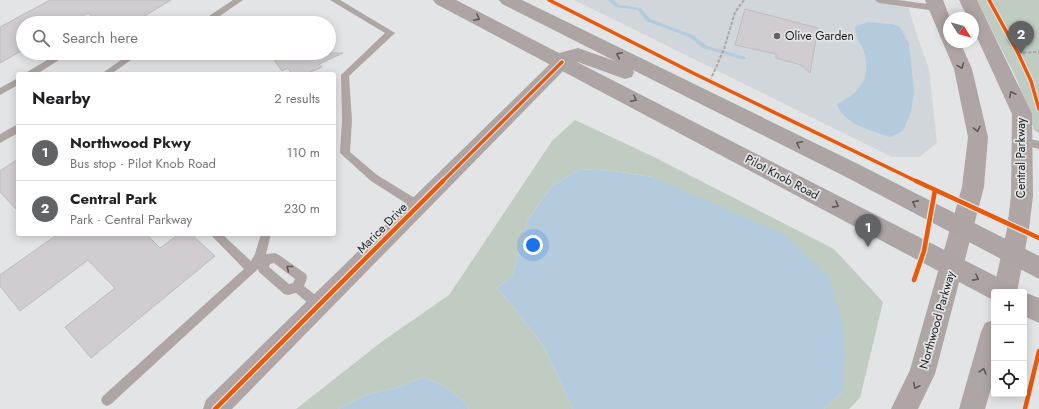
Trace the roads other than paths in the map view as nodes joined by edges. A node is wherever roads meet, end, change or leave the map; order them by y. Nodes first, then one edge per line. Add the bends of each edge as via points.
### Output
1 (239, 0) edge
2 (334, 0) edge
3 (442, 0) edge
4 (508, 0) edge
5 (879, 0) edge
6 (968, 0) edge
7 (935, 4) edge
8 (214, 16) edge
9 (943, 23) edge
10 (954, 48) edge
11 (54, 60) edge
12 (126, 60) edge
13 (562, 62) junction
14 (33, 72) edge
15 (108, 72) edge
16 (16, 82) edge
17 (0, 92) edge
18 (718, 105) junction
19 (16, 129) edge
20 (0, 139) edge
21 (1030, 143) edge
22 (419, 206) junction
23 (962, 228) junction
24 (217, 236) edge
25 (266, 236) edge
26 (1012, 254) junction
27 (263, 258) junction
28 (952, 266) junction
29 (1039, 268) edge
30 (252, 269) junction
31 (297, 287) junction
32 (998, 289) edge
33 (1005, 289) edge
34 (319, 305) junction
35 (1027, 305) edge
36 (1039, 311) edge
37 (991, 342) edge
38 (107, 400) dead end
39 (216, 409) edge
40 (904, 409) edge
41 (972, 409) edge

1 - 8 lane
2 - 22 lane via 391,33 345,75 345,153 374,178
3 -> 13 main road, Pilot Knob Road
18 -> 4 main road
5 - 7 lane
21 -> 6 street, Central Parkway via 1022,114
7 - 9 street
10 -> 23 street via 963,70 978,137 973,187
11 - 14 lane
12 - 15 lane
13 - 18 main road via 567,56 578,54 658,86
13 - 22 street, Marice Drive
13 -> 28 main road, Pilot Knob Road
16 - 17 lane
23 -> 18 main road
19 - 20 lane
21 - 26 street, Central Parkway
22 - 34 street, Marice Drive
23 - 26 main road
23 - 28 street, Northwood Parkway
24 - 30 lane
25 - 27 lane
26 - 29 main road
26 - 33 street
27 - 30 lane
27 - 31 lane via 263,268 288,290
31 -> 27 lane via 302,278 275,258
28 -> 32 main road, Pilot Knob Road
28 -> 40 street, Northwood Parkway via 922,374
30 - 38 lane
31 - 34 lane
34 - 39 street, Marice Drive
35 - 36 main road
41 -> 37 street

